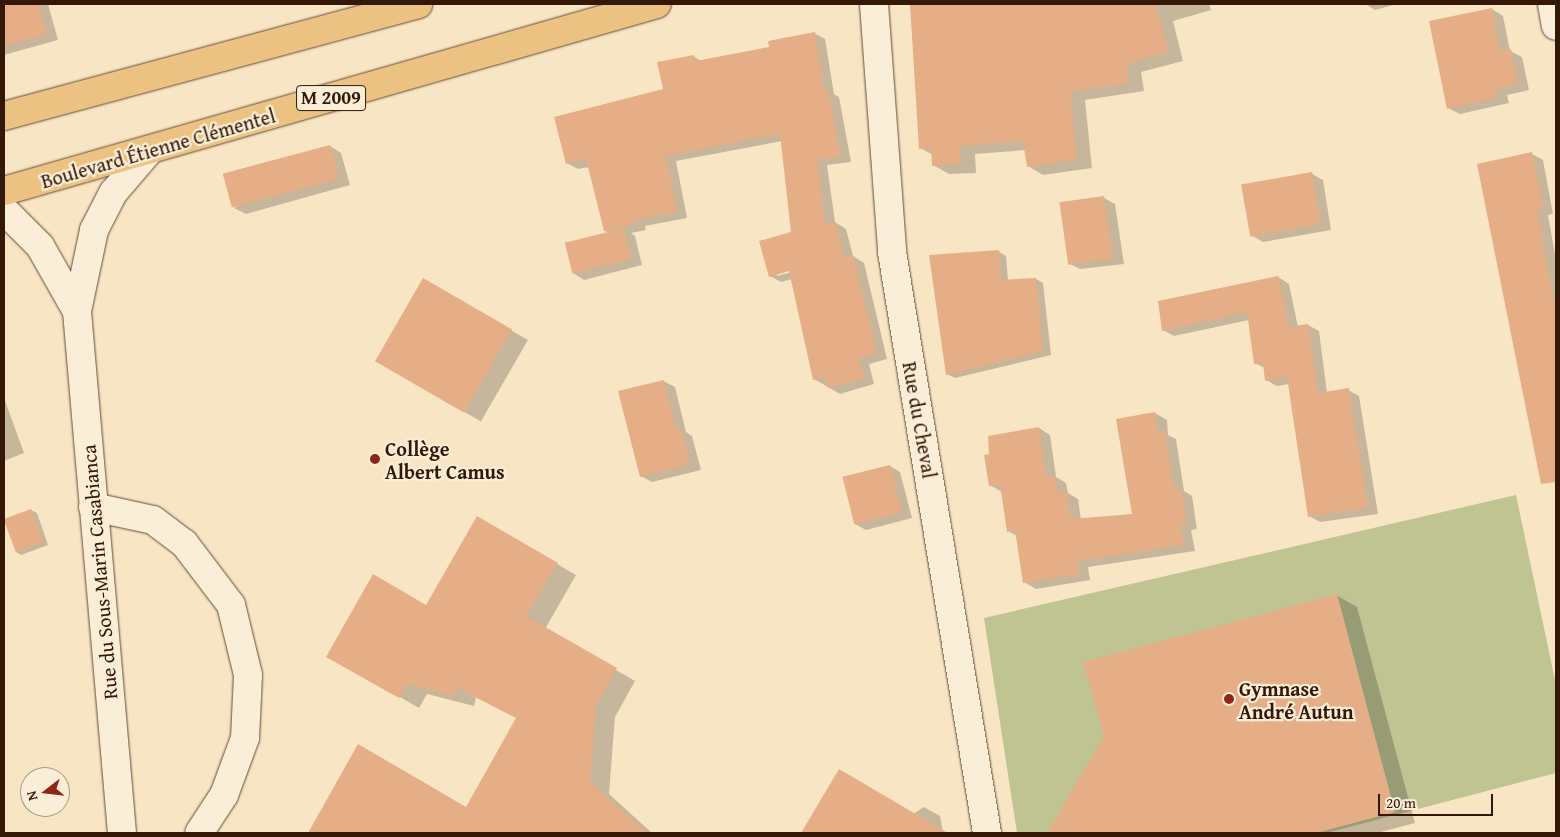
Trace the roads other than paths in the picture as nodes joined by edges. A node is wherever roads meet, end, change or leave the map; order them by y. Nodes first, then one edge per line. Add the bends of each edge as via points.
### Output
1 (418, 4) edge
2 (657, 4) edge
3 (874, 4) edge
4 (1552, 4) edge
5 (1556, 26) edge
6 (4, 116) edge
7 (148, 151) junction
8 (4, 191) edge
9 (4, 210) edge
10 (77, 312) junction
11 (93, 507) junction
12 (122, 833) edge
13 (199, 833) edge
14 (987, 833) edge

1 - 6 main road
2 - 7 main road, Boulevard Étienne Clémentel / M 2009
3 - 14 street, Rue du Cheval via 892,252
4 - 5 street
7 - 8 main road, Boulevard Étienne Clémentel / M 2009
7 - 10 street, Rue du Sous-Marin Casabianca via 113,193 94,230
9 - 10 street, Rue du Sous-Marin Casabianca via 40,246
10 - 11 street, Rue du Sous-Marin Casabianca
11 - 12 street, Rue du Sous-Marin Casabianca
11 - 13 street via 153,520 184,542 231,605 248,675 244,738 224,795

